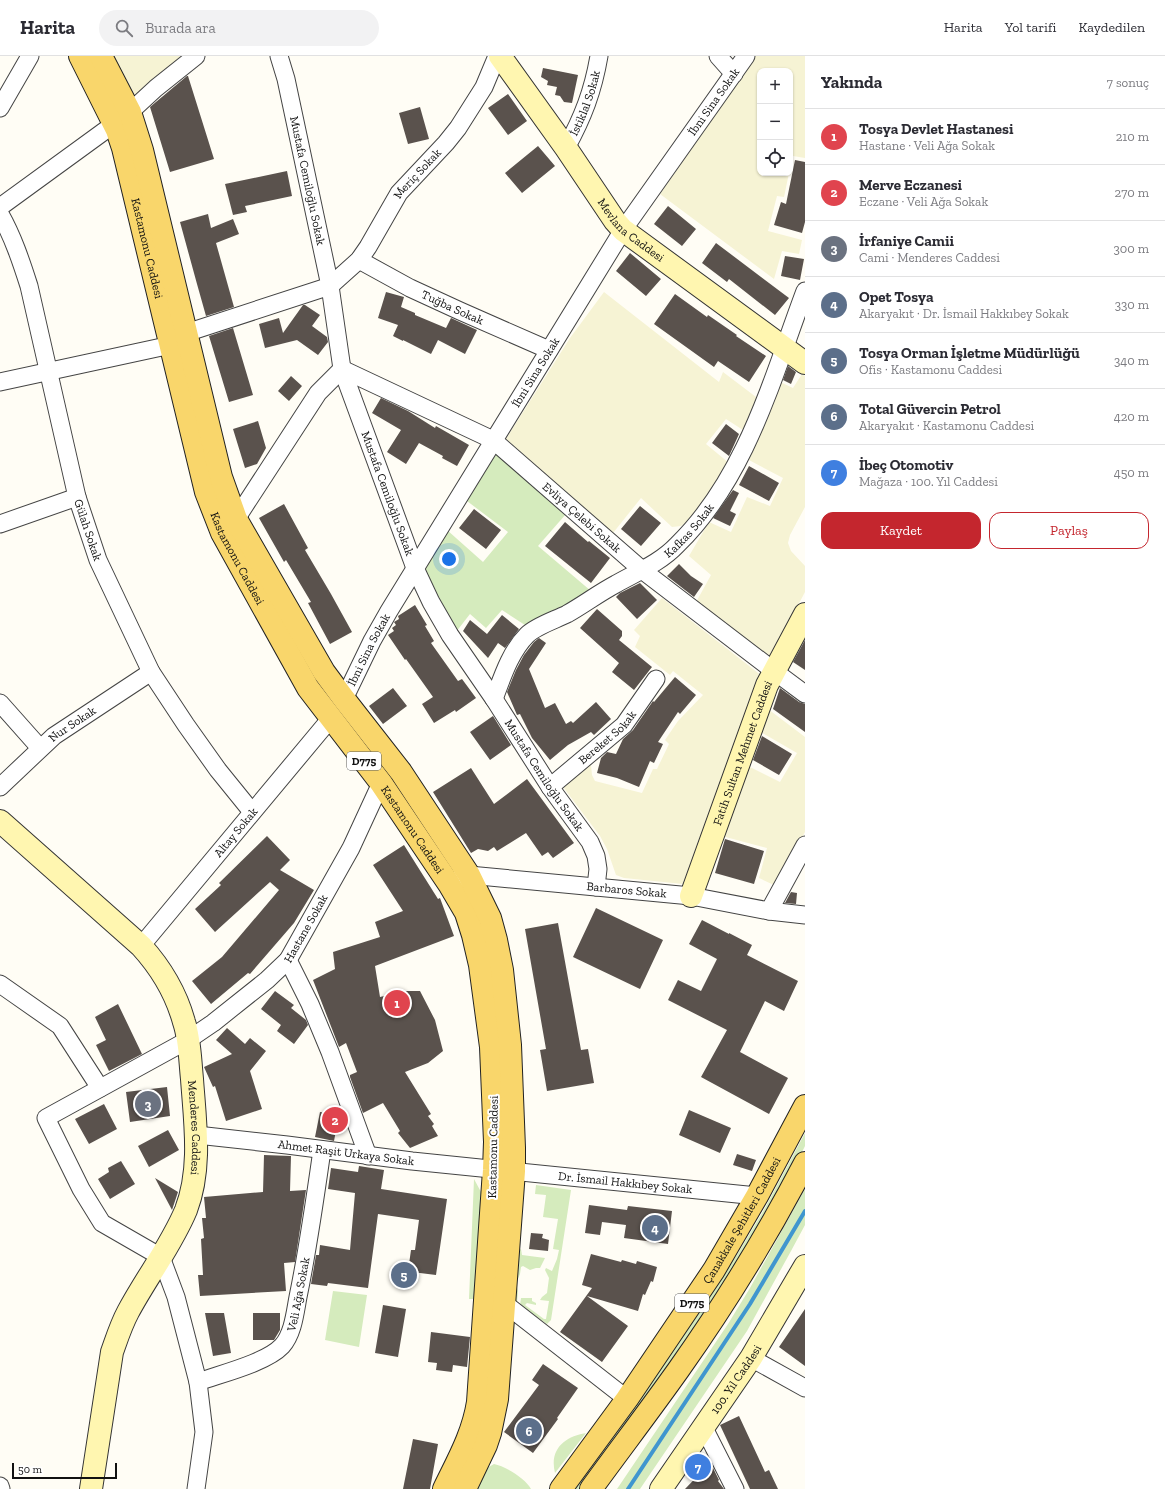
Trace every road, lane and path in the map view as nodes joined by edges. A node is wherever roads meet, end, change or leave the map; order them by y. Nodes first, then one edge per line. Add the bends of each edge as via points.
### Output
1 (30, 56) edge
2 (80, 56) edge
3 (101, 56) edge
4 (196, 56) edge
5 (279, 56) edge
6 (499, 56) edge
7 (599, 56) edge
8 (718, 56) edge
9 (746, 56) edge
10 (734, 74) junction
11 (0, 108) edge
12 (122, 118) junction
13 (566, 148) junction
14 (0, 208) edge
15 (0, 214) edge
16 (623, 230) junction
17 (358, 260) junction
18 (330, 286) junction
19 (805, 291) edge
20 (178, 339) junction
21 (784, 346) junction
22 (549, 350) junction
23 (805, 363) edge
24 (342, 369) junction
25 (49, 371) junction
26 (0, 382) edge
27 (493, 440) junction
28 (76, 497) junction
29 (236, 519) junction
30 (0, 524) edge
31 (415, 568) junction
32 (642, 570) junction
33 (805, 614) edge
34 (774, 671) junction
35 (152, 672) junction
36 (656, 679) dead end
37 (805, 694) edge
38 (344, 699) junction
39 (494, 699) junction
40 (0, 703) edge
41 (331, 718) junction
42 (40, 748) junction
43 (381, 783) junction
44 (0, 786) edge
45 (550, 788) junction
46 (252, 812) junction
47 (0, 821) edge
48 (805, 845) edge
49 (469, 874) junction
50 (449, 884) junction
51 (596, 887) junction
52 (691, 896) junction
53 (768, 911) junction
54 (805, 915) edge
55 (141, 946) junction
56 (288, 960) junction
57 (0, 984) edge
58 (188, 1040) junction
59 (100, 1088) junction
60 (805, 1106) edge
61 (197, 1135) junction
62 (322, 1150) junction
63 (368, 1156) junction
64 (805, 1163) edge
65 (510, 1174) junction
66 (573, 1186) dead end
67 (756, 1196) junction
68 (161, 1257) junction
69 (805, 1266) edge
70 (504, 1303) junction
71 (751, 1358) junction
72 (198, 1382) junction
73 (805, 1388) edge
74 (627, 1399) junction
75 (704, 1428) junction
76 (0, 1486) edge
77 (1, 1489) edge
78 (91, 1489) edge
79 (196, 1489) edge
80 (444, 1489) edge
81 (465, 1489) edge
82 (561, 1489) edge
83 (591, 1489) edge
84 (661, 1489) edge
85 (735, 1489) edge

1 - 11 street
2 - 12 main road, Kastamonu Caddesi / D775
3 - 12 main road, Kastamonu Caddesi / D775
4 - 12 street
5 - 18 street, Mustafa Cemiloğlu Sokak
6 - 13 street, Mevlana Caddesi
6 - 17 street, Meriç Sokak via 484,87 458,128 399,193 368,248
7 - 13 street, İstiklal Sokak via 583,115
8 - 10 street
9 - 10 street, İbni Sina Sokak
10 - 16 street, İbni Sina Sokak
12 - 14 street
12 - 20 main road, Kastamonu Caddesi / D775 via 142,150
13 - 16 street, Mevlana Caddesi via 614,221
15 - 25 street, Gülah Sokak via 29,286
16 - 21 street, Mevlana Caddesi
16 - 22 street, İbni Sina Sokak
17 - 18 street, Meriç Sokak
17 - 22 street, Tuğba Sokak via 410,288
18 - 20 street
18 - 24 street, Mustafa Cemiloğlu Sokak
19 - 21 street, Kafkas Sokak
20 - 25 street
20 - 29 main road, Kastamonu Caddesi / D775
20 - 41 main road, Kastamonu Caddesi / D775 via 206,492 213,512 222,533 308,688
21 - 23 street, Mevlana Caddesi
21 - 32 street, Kafkas Sokak via 750,437 711,505 677,545
22 - 27 street, İbni Sina Sokak
24 - 27 street, Evliya Çelebi Sokak
24 - 29 street via 318,393
24 - 31 street, Mustafa Cemiloğlu Sokak
25 - 26 street
25 - 28 street, Gülah Sokak
27 - 31 street, İbni Sina Sokak
27 - 32 street, Evliya Çelebi Sokak
28 - 30 street
28 - 35 street, Gülah Sokak via 98,560
29 - 38 main road, Kastamonu Caddesi / D775 via 324,672
31 - 38 street, İbni Sina Sokak via 375,635
31 - 39 street, Mustafa Cemiloğlu Sokak via 450,635
32 - 34 street, Evliya Çelebi Sokak
32 - 39 street, Kafkas Sokak via 527,636 512,657
33 - 34 street, Fatih Sultan Mehmet Caddesi
34 - 37 street, Evliya Çelebi Sokak
34 - 52 street, Fatih Sultan Mehmet Caddesi
35 - 42 street, Nur Sokak
35 - 46 street, Gülah Sokak via 218,770
36 - 45 street, Bereket Sokak via 624,725
38 - 49 main road, Kastamonu Caddesi / D775 via 401,772
39 - 45 street, Mustafa Cemiloğlu Sokak
40 - 42 street
41 - 43 main road, Kastamonu Caddesi / D775
41 - 46 street, Altay Sokak
42 - 44 street, Nur Sokak
43 - 50 main road, Kastamonu Caddesi / D775
43 - 56 street, Hastane Sokak via 351,848
45 - 51 street, Mustafa Cemiloğlu Sokak via 590,842 598,869
46 - 55 street, Altay Sokak
47 - 55 street, Menderes Caddesi
48 - 53 street
49 - 50 street
49 - 51 street, Barbaros Sokak
49 - 65 main road, Kastamonu Caddesi / D775 via 490,918 502,970 513,1093
50 - 65 main road, Kastamonu Caddesi / D775 via 466,913 480,965
51 - 52 street, Barbaros Sokak
52 - 53 street, Barbaros Sokak
53 - 54 street, Barbaros Sokak
55 - 58 street, Menderes Caddesi via 158,966 171,989
56 - 58 street, Hastane Sokak via 267,980
56 - 63 street via 316,1018
57 - 59 street via 60,1026
58 - 59 street, Hastane Sokak
58 - 61 street, Menderes Caddesi
59 - 68 street, Hastane Sokak via 46,1118 81,1189 102,1223
60 - 67 main road, Çanakkale Şehitleri Caddesi / D775
61 - 62 street, Ahmet Raşit Urkaya Sokak
61 - 68 street, Menderes Caddesi via 192,1192
62 - 63 street, Ahmet Raşit Urkaya Sokak
62 - 72 street, Veli Ağa Sokak via 301,1283 288,1337 282,1346 268,1356
63 - 65 street, Ahmet Raşit Urkaya Sokak
64 - 83 main road, D775 via 786,1200 716,1314
65 - 66 street via 527,1181
65 - 67 street, Dr. İsmail Hakkıbey Sokak
65 - 70 main road, Kastamonu Caddesi / D775
65 - 80 main road, Kastamonu Caddesi / D775 via 475,1420
67 - 74 main road, Çanakkale Şehitleri Caddesi / D775 via 714,1270
68 - 72 street via 176,1297
68 - 78 street, Menderes Caddesi via 128,1312 112,1352
69 - 71 street, 100. Yıl Caddesi
70 - 74 street
70 - 81 main road, Kastamonu Caddesi / D775 via 494,1418 486,1445
71 - 73 street
71 - 75 street, 100. Yıl Caddesi
72 - 79 street via 204,1432
74 - 82 main road, Çanakkale Şehitleri Caddesi / D775
75 - 84 street, 100. Yıl Caddesi
75 - 85 street
76 - 77 street

